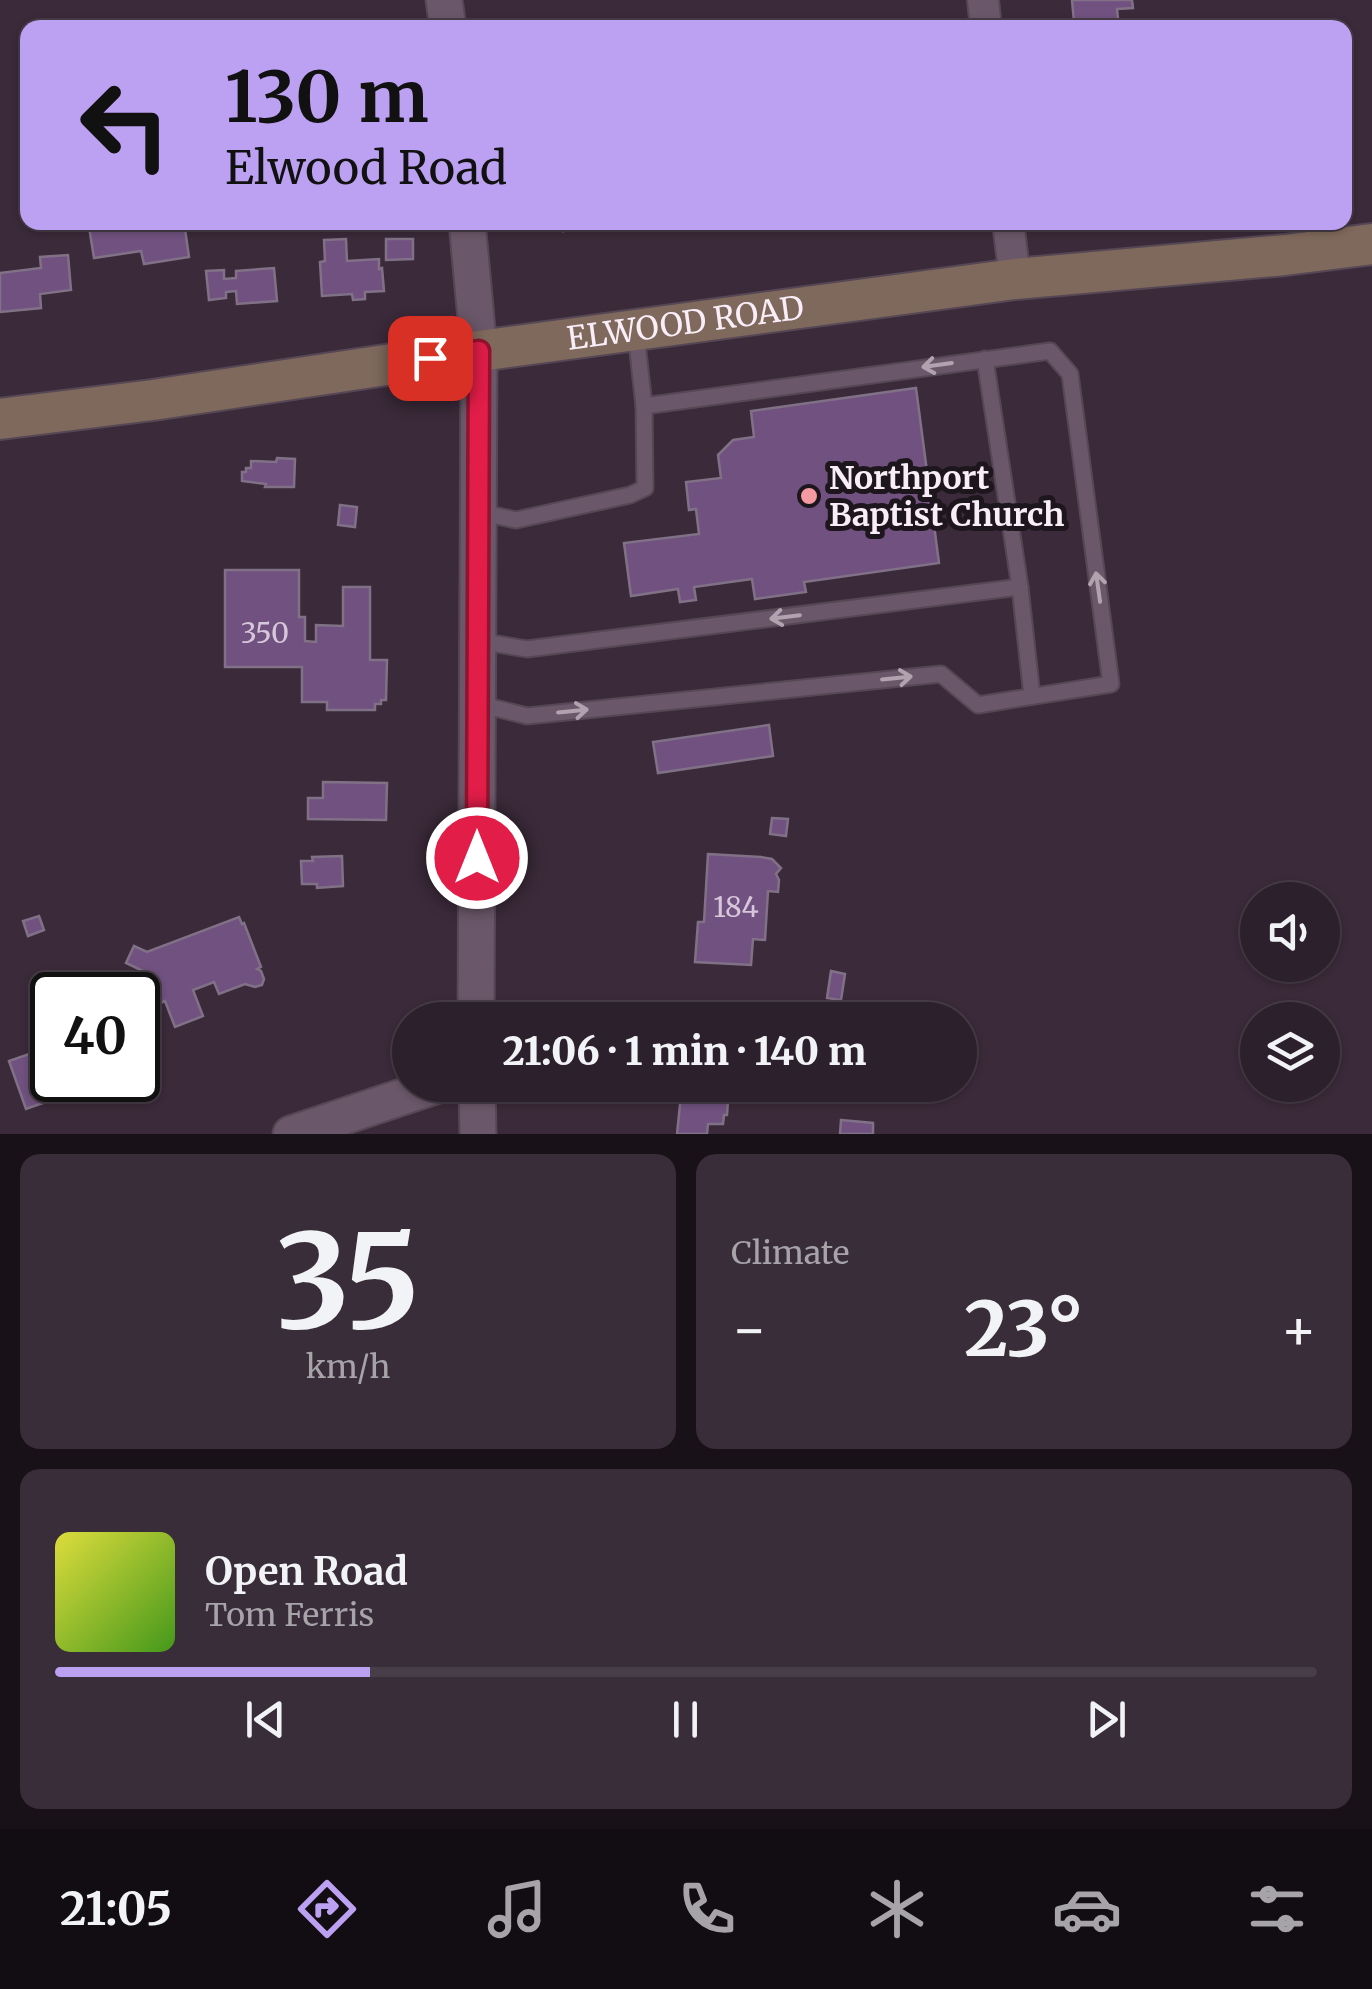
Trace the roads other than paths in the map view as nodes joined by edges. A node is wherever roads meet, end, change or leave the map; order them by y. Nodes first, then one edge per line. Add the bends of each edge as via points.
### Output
1 (468, 230) edge
2 (1009, 230) edge
3 (1372, 244) edge
4 (1015, 279) junction
5 (636, 330) junction
6 (479, 351) junction
7 (985, 358) junction
8 (644, 406) junction
9 (0, 419) edge
10 (479, 512) junction
11 (1020, 587) junction
12 (478, 641) junction
13 (1032, 696) junction
14 (478, 704) junction
15 (476, 1002) edge
16 (392, 1100) edge
17 (477, 1102) edge
18 (291, 1134) edge
19 (478, 1134) edge

1 - 6 street
2 - 4 street
3 - 4 main road, ELWOOD ROAD
4 - 5 main road, ELWOOD ROAD
5 - 6 main road, ELWOOD ROAD
5 - 8 lane
6 - 9 main road, ELWOOD ROAD
6 - 10 street
7 -> 8 lane
7 - 11 lane
13 -> 7 lane via 1111,684 1070,374 1050,351
8 - 10 lane via 645,488 516,520
10 - 12 street
11 -> 12 lane via 527,650
11 - 13 lane
12 - 14 street
14 -> 13 lane via 527,716 941,674 978,705
14 - 15 street
16 - 18 street
17 - 19 street

